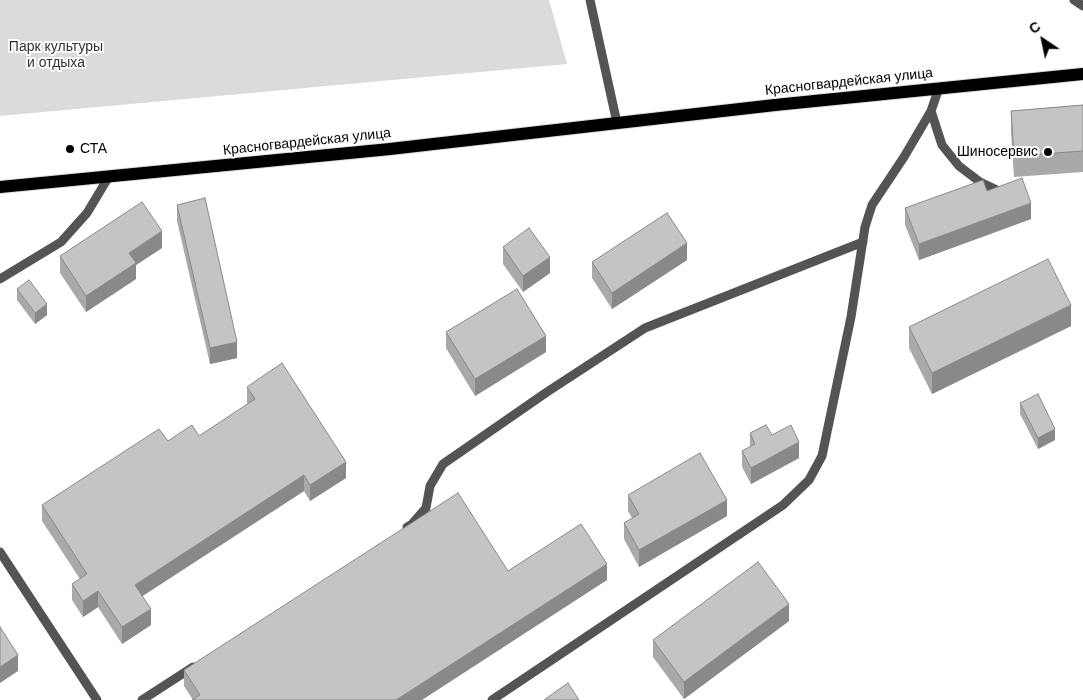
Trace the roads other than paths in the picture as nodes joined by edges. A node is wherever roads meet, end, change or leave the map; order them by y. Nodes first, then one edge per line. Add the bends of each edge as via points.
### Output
1 (590, 0) edge
2 (1074, 0) edge
3 (1083, 6) edge
4 (1083, 74) edge
5 (939, 88) junction
6 (931, 112) junction
7 (618, 123) junction
8 (108, 178) junction
9 (0, 187) edge
10 (998, 191) edge
11 (863, 242) junction
12 (0, 279) edge
13 (396, 535) edge
14 (0, 552) edge
15 (199, 663) edge
16 (97, 700) edge
17 (142, 700) edge
18 (492, 700) edge

1 - 7 lane
2 - 3 lane
4 - 5 main road, Красногвардейская улица
5 - 6 lane
5 - 7 main road, Красногвардейская улица
6 - 10 lane via 942,145 960,166
6 - 11 lane via 872,206
7 - 8 main road, Красногвардейская улица
8 - 9 main road, Красногвардейская улица
8 - 12 lane via 87,214 61,242
11 - 13 lane via 645,328 443,464 430,486 426,508 412,524
11 - 18 lane via 822,456 809,480 783,505
14 - 16 lane
15 - 17 lane

